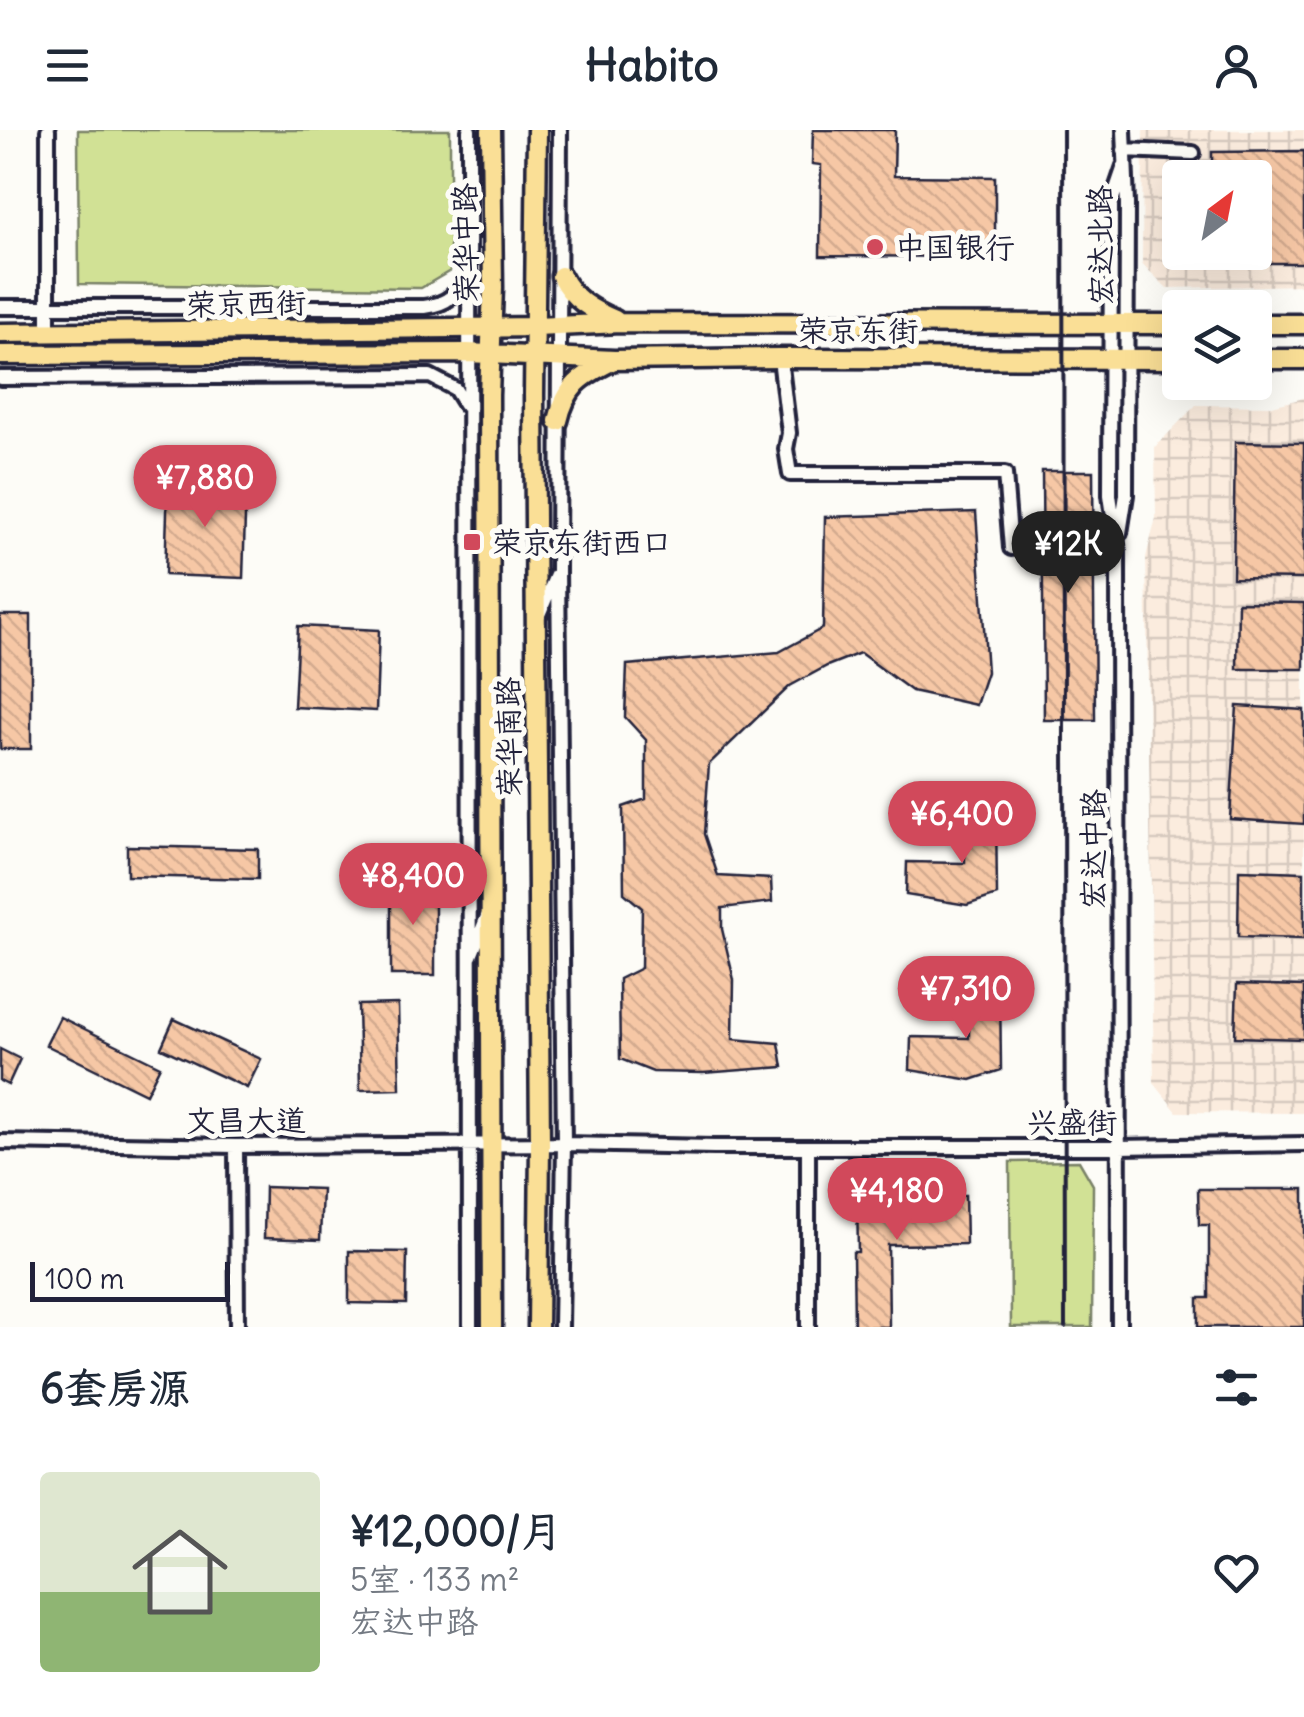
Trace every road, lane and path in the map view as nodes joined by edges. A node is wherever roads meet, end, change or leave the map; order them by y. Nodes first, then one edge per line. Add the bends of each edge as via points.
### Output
1 (48, 130) edge
2 (491, 130) edge
3 (537, 130) edge
4 (560, 130) edge
5 (1124, 130) edge
6 (469, 131) edge
7 (1193, 153) dead end
8 (1124, 158) junction
9 (468, 271) junction
10 (560, 276) junction
11 (0, 307) edge
12 (48, 307) junction
13 (620, 322) junction
14 (1162, 324) edge
15 (1272, 324) edge
16 (1304, 324) edge
17 (1118, 325) junction
18 (560, 326) junction
19 (467, 328) junction
20 (493, 328) junction
21 (536, 328) junction
22 (48, 332) junction
23 (0, 333) edge
24 (468, 352) junction
25 (491, 354) junction
26 (0, 356) edge
27 (535, 356) junction
28 (560, 358) junction
29 (780, 358) junction
30 (1118, 359) junction
31 (1162, 359) edge
32 (1272, 359) edge
33 (1304, 359) edge
34 (614, 360) junction
35 (0, 378) edge
36 (468, 411) junction
37 (558, 421) junction
38 (1012, 548) dead end
39 (558, 569) junction
40 (535, 624) junction
41 (491, 907) junction
42 (469, 962) junction
43 (0, 1142) edge
44 (470, 1144) junction
45 (491, 1144) junction
46 (540, 1144) junction
47 (564, 1144) junction
48 (1304, 1144) edge
49 (236, 1146) junction
50 (808, 1147) junction
51 (1119, 1147) junction
52 (236, 1327) edge
53 (470, 1327) edge
54 (492, 1327) edge
55 (538, 1327) edge
56 (561, 1327) edge
57 (808, 1327) edge
58 (1119, 1327) edge

1 - 12 street
2 - 20 main road, 荣华中路
3 - 21 main road
4 - 10 street
5 - 8 street, 宏达北路
6 - 9 street
7 - 8 street
8 - 17 street, 宏达北路
9 - 12 street via 448,300 424,307
9 - 19 street
10 - 13 main road via 576,298
10 - 18 street
11 - 12 street
12 - 22 street
13 - 17 main road, 荣京东街
13 - 18 main road, 荣京东街
14 - 17 main road, 荣京东街
15 - 16 main road
17 - 30 street, 宏达北路
18 - 21 main road, 荣京东街
18 - 28 street
19 - 20 main road, 荣京西街
19 - 22 main road, 荣京西街
19 - 24 street
20 - 21 main road, 荣京东街
20 - 25 main road, 荣华中路
21 - 27 main road, 荣华南路
22 - 23 main road, 荣京西街
24 - 25 main road, 荣京西街
24 - 26 main road, 荣京西街
24 - 36 street
25 - 27 main road, 荣京西街
25 - 41 main road, 荣华南路
27 - 28 main road, 荣京东街
27 - 40 main road, 荣华南路
28 - 34 main road, 荣京东街
28 - 37 street
29 - 30 main road, 荣京东街
29 - 34 main road, 荣京东街
29 - 38 street via 790,474 1004,474
30 - 31 main road, 荣京东街
30 - 51 street, 宏达中路 via 1110,495 1118,551
32 - 33 main road
34 - 37 main road via 573,386
35 - 36 street via 430,376 455,389
36 - 42 street
37 - 39 street
39 - 40 street
39 - 47 street
40 - 46 main road, 荣华南路
41 - 42 street
41 - 45 main road, 荣华南路
42 - 44 street
43 - 49 street, 文昌大道
44 - 45 street, 文昌大道
44 - 49 street, 文昌大道
44 - 53 street
45 - 46 street, 文昌大道
45 - 54 main road, 荣华南路
46 - 47 street, 兴盛街
46 - 55 main road, 荣华南路
47 - 50 street, 兴盛街
47 - 56 street
48 - 51 street, 兴盛街
49 - 52 street
50 - 51 street, 兴盛街
50 - 57 street
51 - 58 street, 宏达中路

